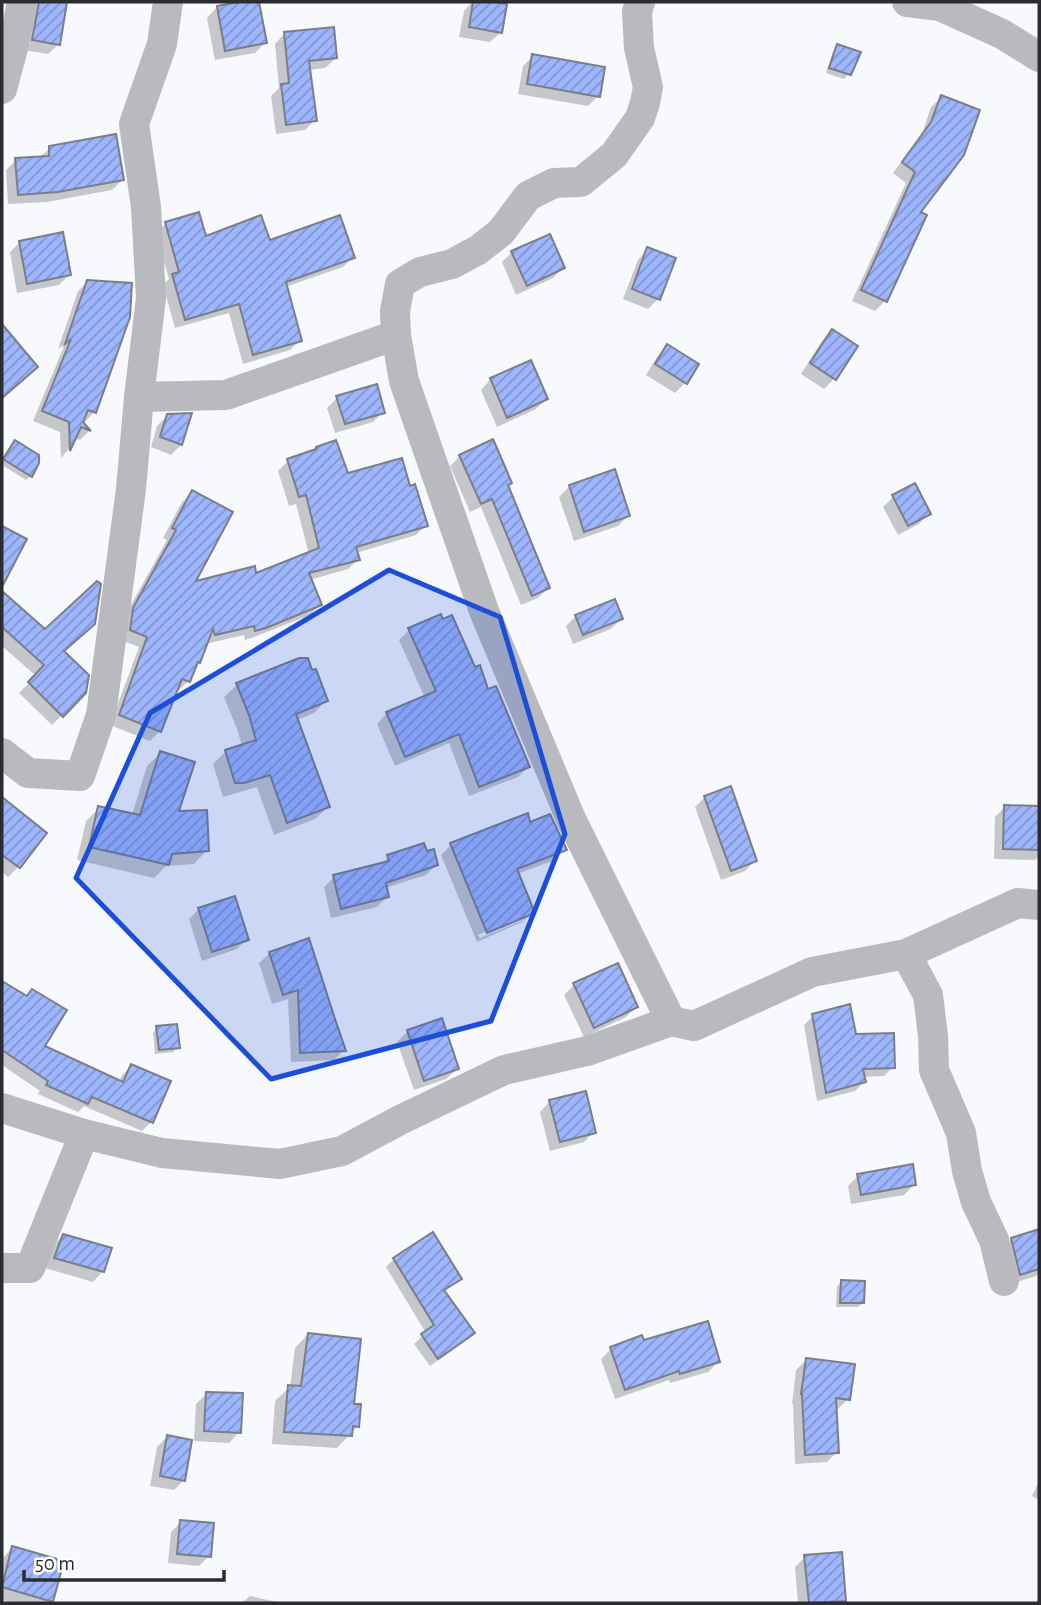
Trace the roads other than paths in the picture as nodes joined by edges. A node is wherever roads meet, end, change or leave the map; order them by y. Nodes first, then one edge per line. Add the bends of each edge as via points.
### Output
1 (22, 2) edge
2 (168, 2) edge
3 (640, 2) edge
4 (907, 2) edge
5 (1039, 57) edge
6 (2, 89) edge
7 (396, 335) junction
8 (139, 397) junction
9 (2, 752) edge
10 (1039, 905) edge
11 (906, 954) junction
12 (671, 1021) junction
13 (2, 1108) edge
14 (84, 1133) junction
15 (2, 1268) edge
16 (1004, 1281) dead end

1 - 6 street
2 - 8 street via 162,44 134,124 146,207 151,298
3 - 7 street via 639,48 648,87 640,117 614,155 581,182 554,183 528,196 501,232 478,250 400,284
4 - 5 street via 940,6 1002,34
7 - 8 street via 226,395
7 - 12 street via 404,381 484,611 571,819
8 - 9 street via 102,715 80,776 28,773
10 - 11 street via 1018,903
11 - 12 street via 812,972 694,1026
11 - 16 street via 928,995 934,1070 961,1133 976,1202 994,1240
12 - 14 street via 587,1051 504,1070 342,1151 280,1164 162,1153
13 - 14 street
14 - 15 street via 30,1268

